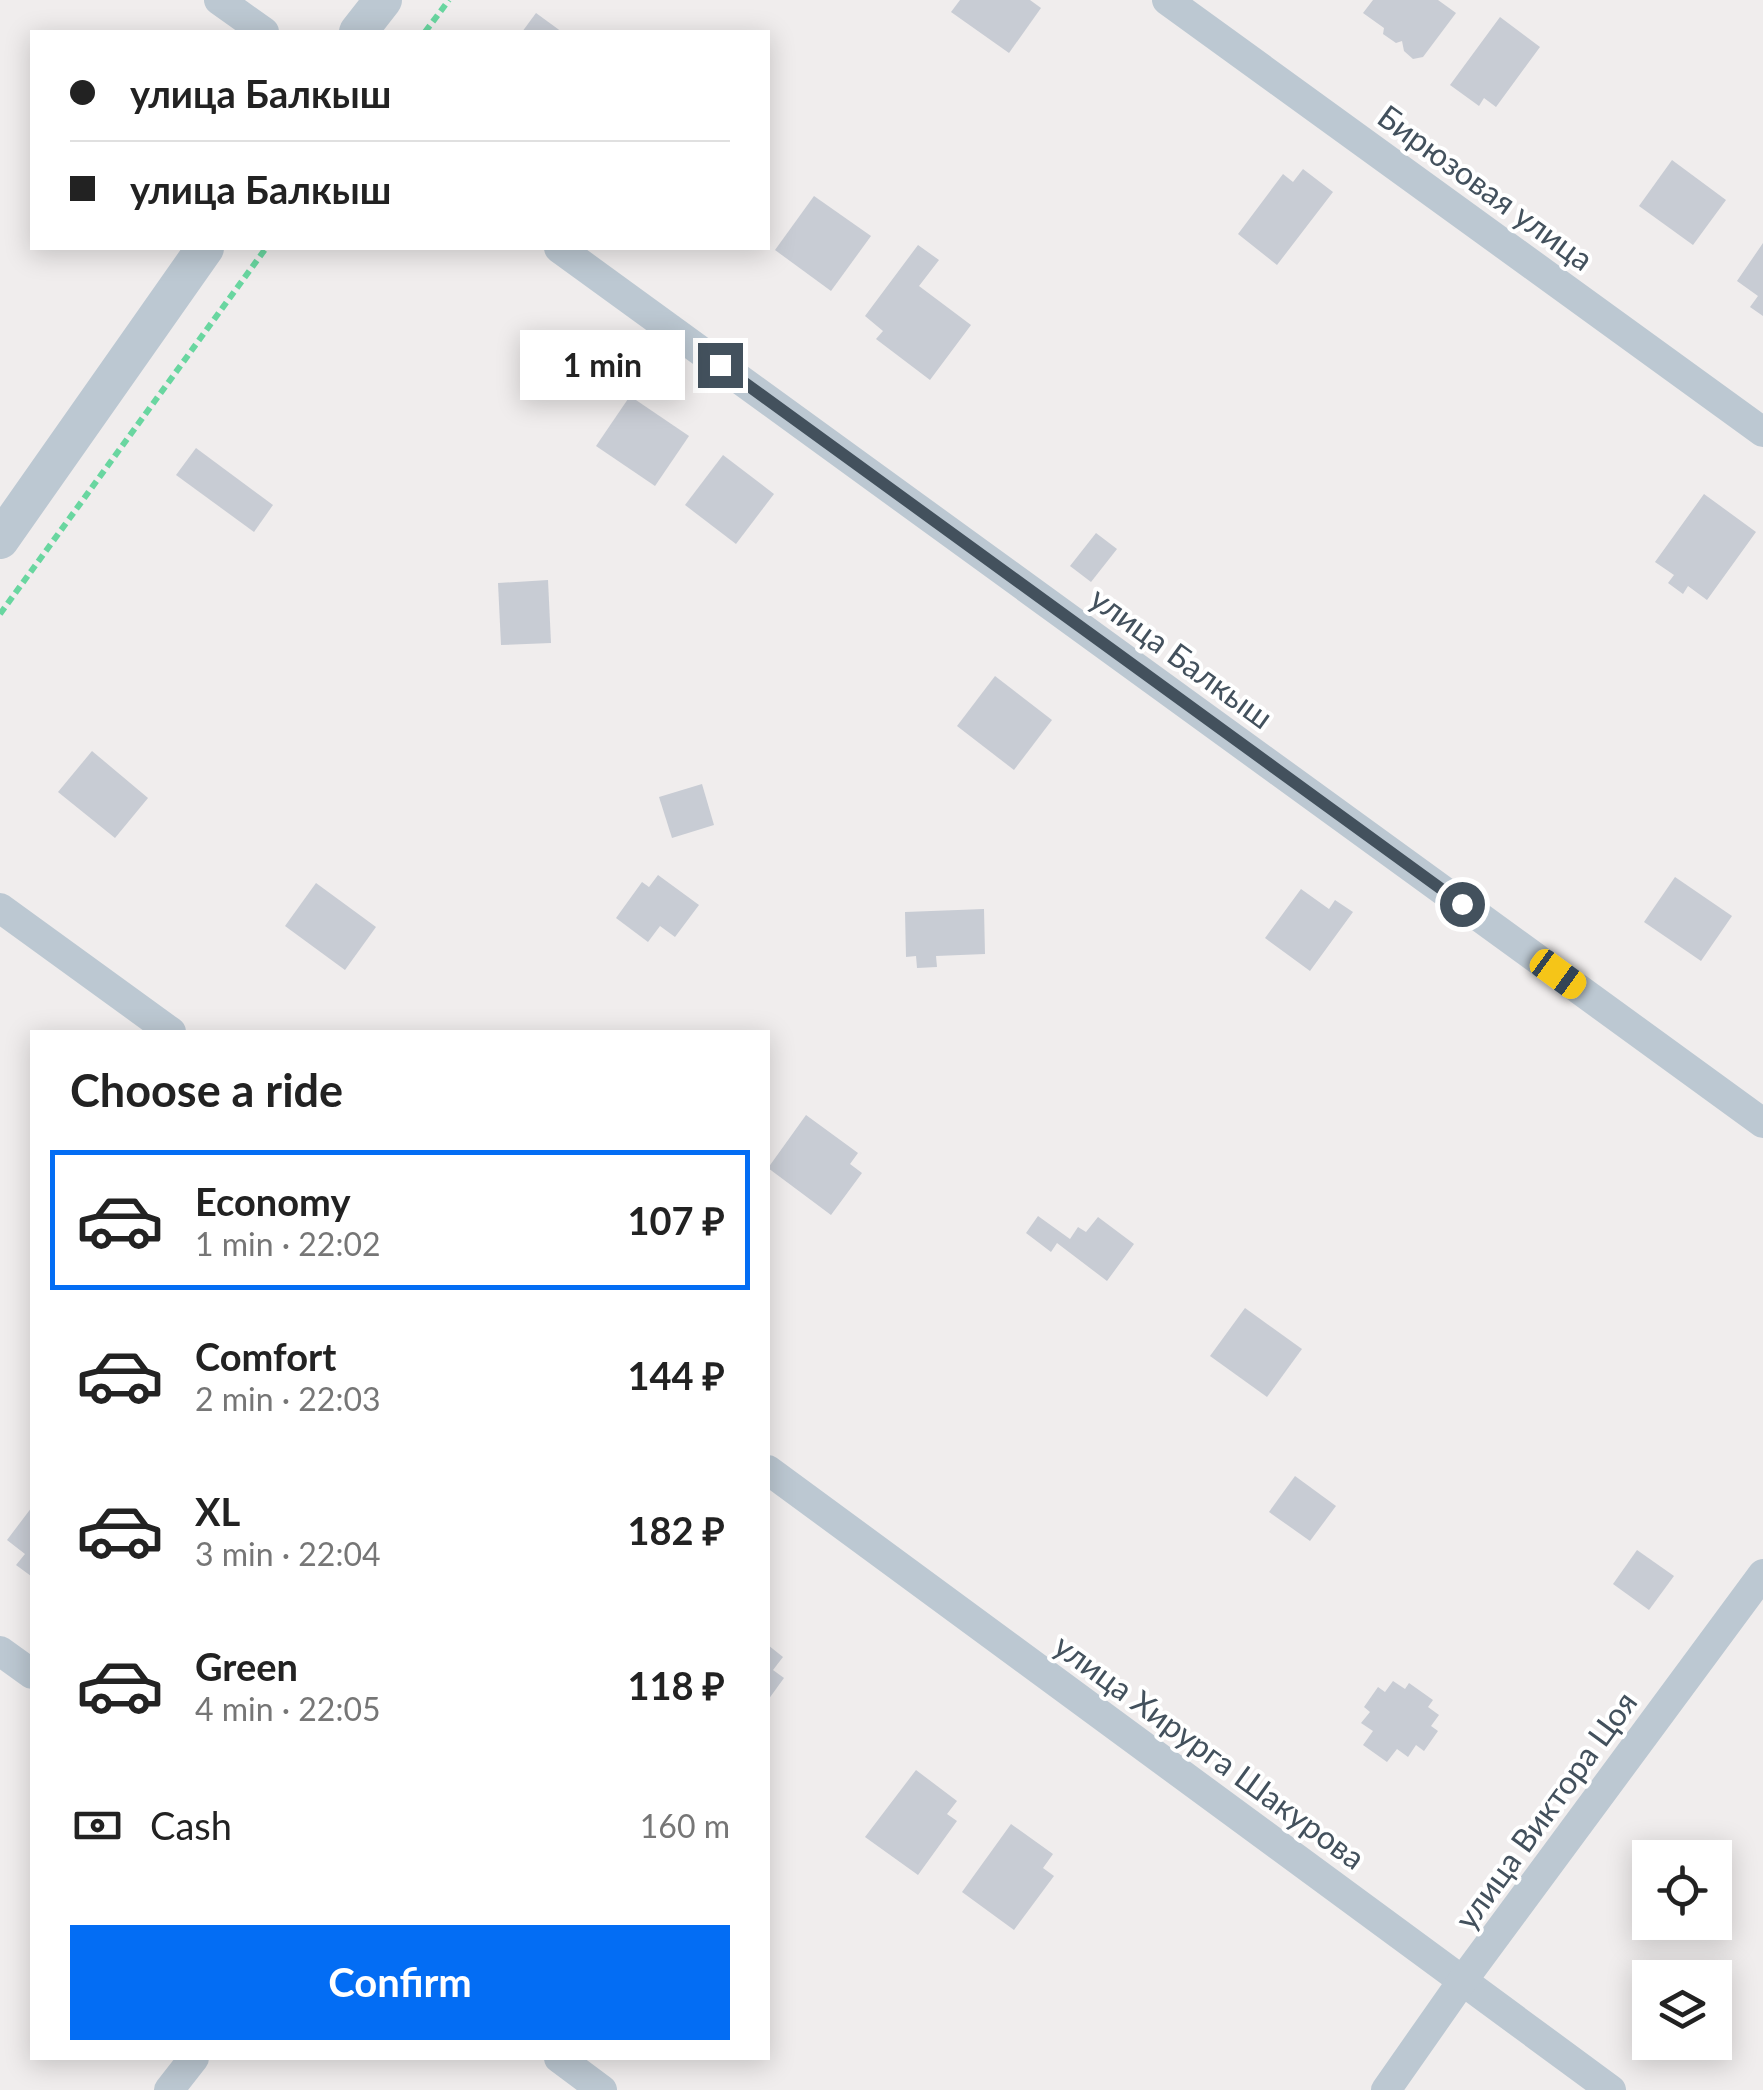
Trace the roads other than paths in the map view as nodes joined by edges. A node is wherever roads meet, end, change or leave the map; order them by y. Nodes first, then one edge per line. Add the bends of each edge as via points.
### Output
1 (220, 0) edge
2 (383, 0) edge
3 (1168, 0) edge
4 (261, 30) edge
5 (360, 30) edge
6 (204, 250) edge
7 (562, 250) edge
8 (1763, 432) edge
9 (0, 540) edge
10 (0, 908) edge
11 (167, 1030) edge
12 (1763, 1123) edge
13 (770, 1471) edge
14 (1763, 1574) edge
15 (0, 1651) edge
16 (30, 1673) edge
17 (1463, 1980) junction
18 (192, 2060) edge
19 (562, 2060) edge
20 (169, 2090) edge
21 (602, 2090) edge
22 (1386, 2090) edge
23 (1611, 2090) edge

1 - 4 street
2 - 5 street
3 - 8 street, Бирюзовая улица
6 - 9 street
7 - 12 street, улица Балкыш
10 - 11 street
13 - 17 street, улица Хирурга Шакурова
14 - 17 street, улица Виктора Цоя
15 - 16 street
17 - 22 street, улица Виктора Цоя
17 - 23 street, улица Хирурга Шакурова
18 - 20 street
19 - 21 street

